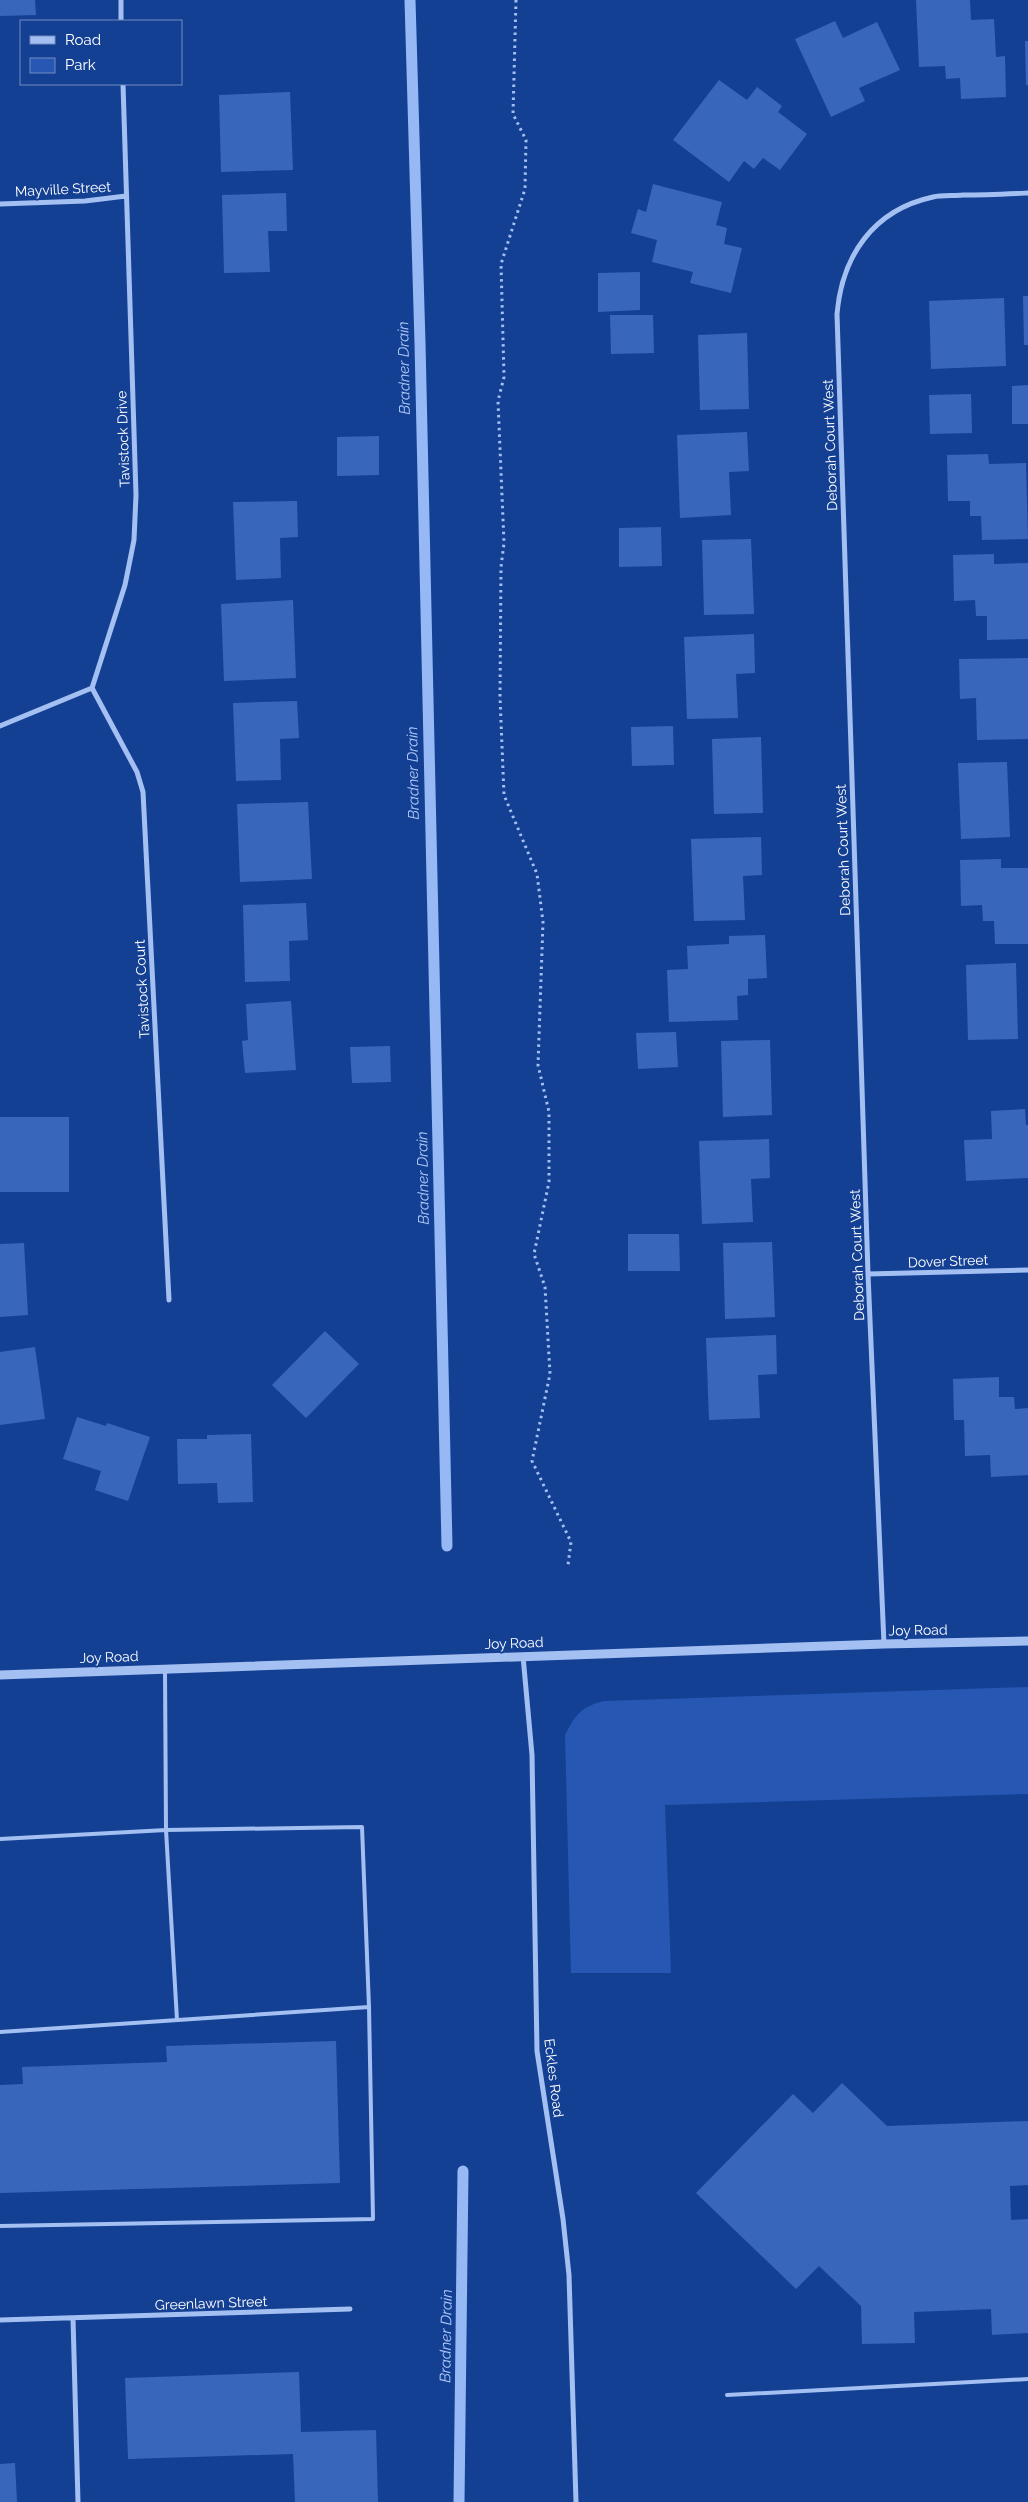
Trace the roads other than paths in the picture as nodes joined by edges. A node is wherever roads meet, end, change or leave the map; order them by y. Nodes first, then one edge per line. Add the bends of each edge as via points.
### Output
1 (120, 0) edge
2 (121, 20) edge
3 (123, 85) edge
4 (1028, 193) edge
5 (126, 196) junction
6 (0, 204) edge
7 (92, 688) junction
8 (0, 726) edge
9 (1028, 1270) edge
10 (868, 1274) junction
11 (169, 1300) dead end
12 (1028, 1641) edge
13 (884, 1644) junction
14 (523, 1656) junction
15 (165, 1669) junction
16 (0, 1675) edge
17 (166, 1830) junction
18 (0, 1839) edge
19 (369, 2007) junction
20 (177, 2020) junction
21 (0, 2032) edge
22 (0, 2226) edge
23 (350, 2310) dead end
24 (73, 2318) junction
25 (0, 2320) edge
26 (1028, 2379) edge
27 (727, 2395) dead end
28 (78, 2502) edge
29 (576, 2502) edge

1 - 2 street
3 - 5 street, Tavistock Drive
4 - 10 street, Deborah Court West via 933,196 900,209 876,225 857,247 844,272 839,293 837,324
5 - 6 street, Mayville Street
5 - 7 street, Tavistock Drive via 136,495 134,540 126,584
7 - 8 street
7 - 11 street, Tavistock Court via 137,772 143,792
9 - 10 street, Dover Street
10 - 13 street, Deborah Court West
12 - 13 street, Joy Road
13 - 14 street, Joy Road
14 - 15 street, Joy Road
14 - 29 street, Eckles Road via 532,1754 537,2051 564,2219 569,2274
15 - 16 street, Joy Road
15 - 17 lane
17 - 18 lane
17 - 19 lane via 362,1828
17 - 20 lane
19 - 20 lane
19 - 22 lane via 373,2219
20 - 21 lane
23 - 24 street, Greenlawn Street
24 - 25 street, Greenlawn Street
24 - 28 street
26 - 27 lane

